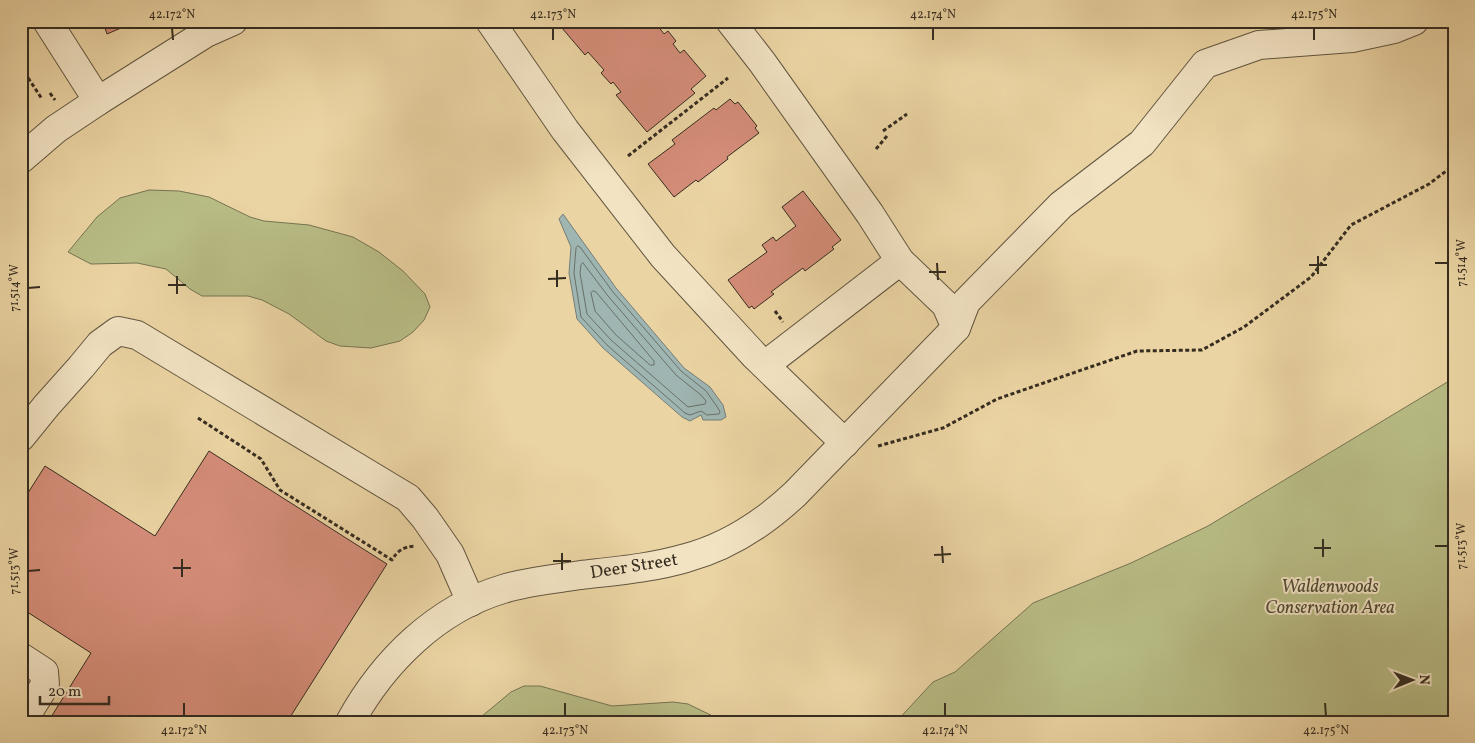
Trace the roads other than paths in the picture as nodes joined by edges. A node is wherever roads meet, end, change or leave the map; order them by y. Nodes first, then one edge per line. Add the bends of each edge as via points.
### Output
1 (47, 21) edge
2 (233, 21) edge
3 (490, 21) edge
4 (1414, 21) edge
5 (742, 25) edge
6 (98, 101) junction
7 (21, 160) edge
8 (900, 260) junction
9 (956, 328) junction
10 (764, 365) junction
11 (21, 437) edge
12 (845, 443) junction
13 (471, 602) junction
14 (21, 657) edge
15 (22, 722) edge
16 (350, 722) edge

1 - 6 street
2 - 6 street via 206,33
3 - 10 street via 565,130 663,256
4 - 9 street via 1352,38 1259,45 1206,64 1142,143 1061,205 966,302
5 - 8 street via 762,62
6 - 7 street via 56,129
8 - 9 street via 946,305
8 - 10 street
9 - 12 street, Deer Street
10 - 12 street
11 - 13 street via 100,344 118,331 137,335 408,498 450,554
12 - 13 street, Deer Street via 782,506 747,532 711,549 657,565 518,585
13 - 16 street, Deer Street via 442,619 403,650 372,686
14 - 15 street via 44,672 45,685

